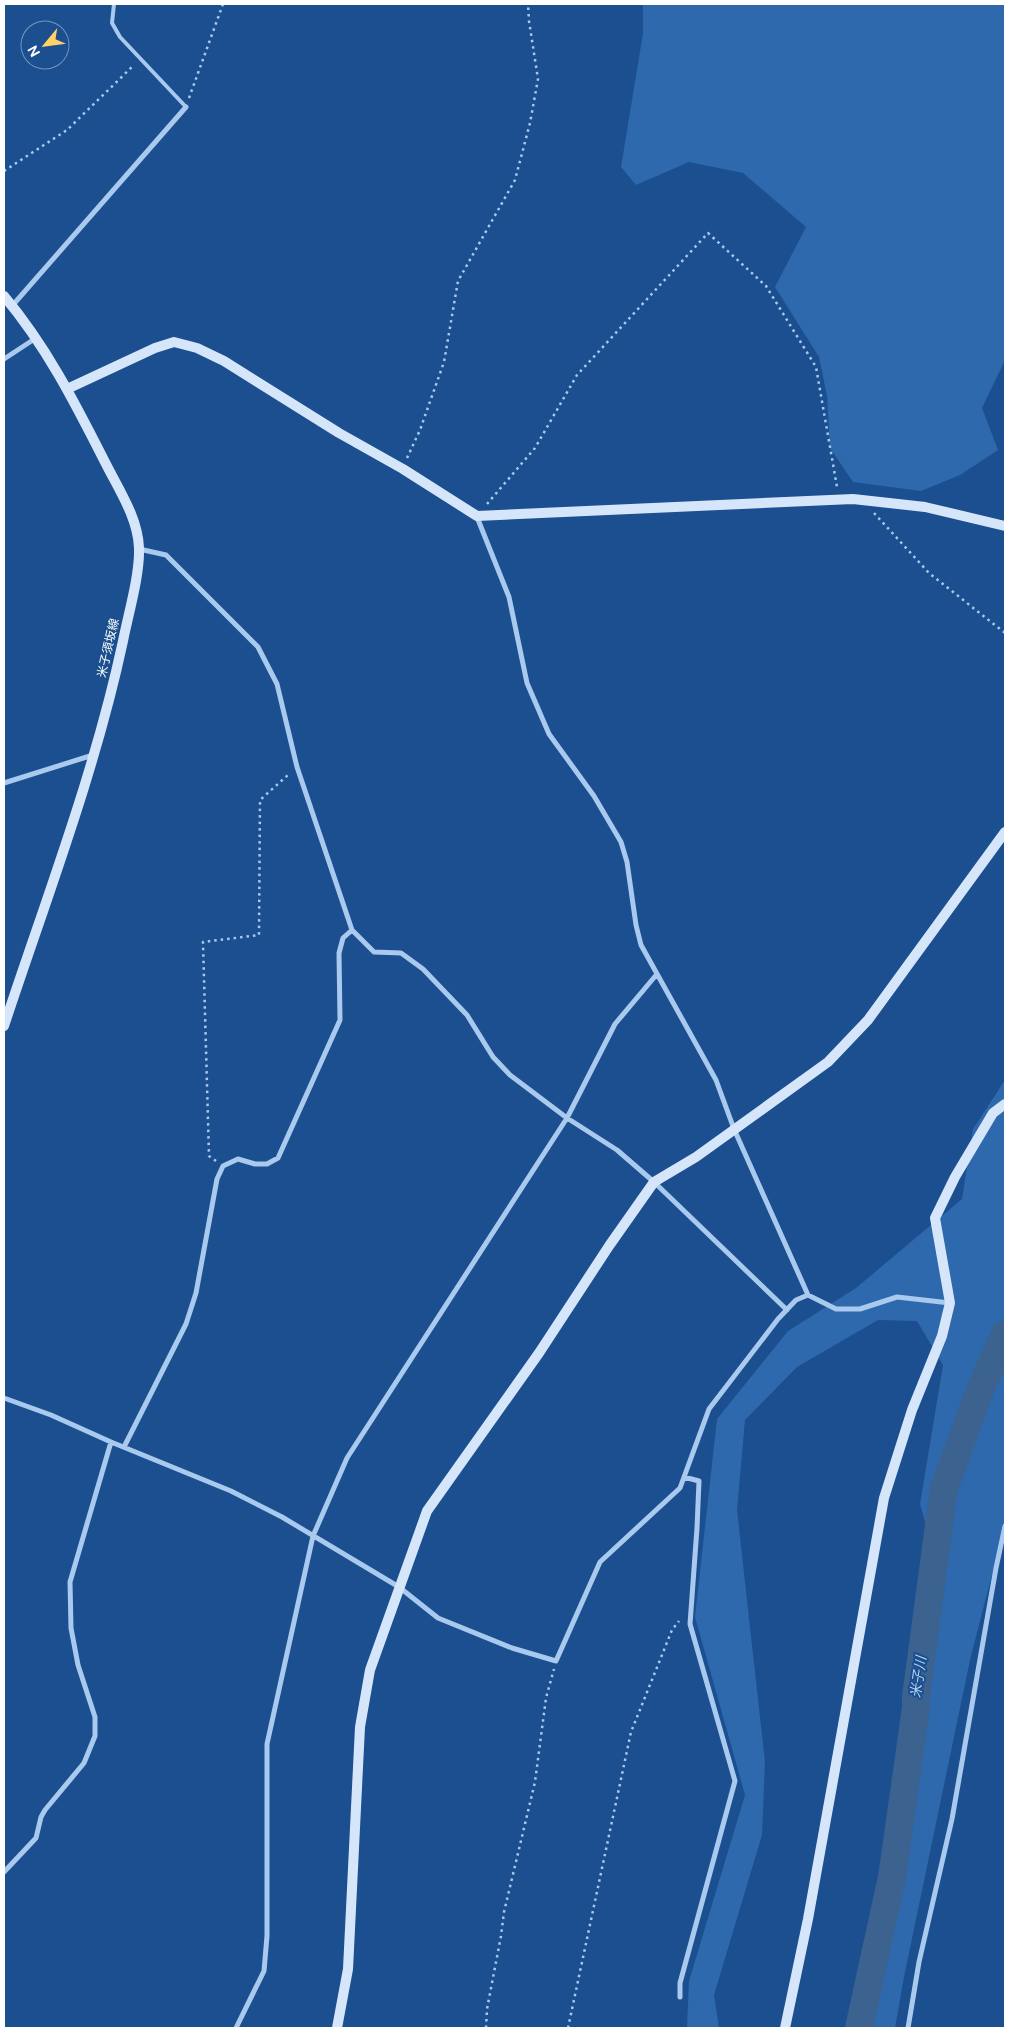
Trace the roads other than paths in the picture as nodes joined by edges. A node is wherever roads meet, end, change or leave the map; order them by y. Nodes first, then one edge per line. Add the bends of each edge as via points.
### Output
1 (114, 4) edge
2 (186, 107) joint
3 (4, 296) edge
4 (12, 306) junction
5 (36, 338) junction
6 (4, 359) edge
7 (67, 389) junction
8 (477, 516) junction
9 (1005, 526) edge
10 (139, 549) junction
11 (94, 755) junction
12 (4, 783) edge
13 (1005, 832) edge
14 (352, 930) junction
15 (657, 974) junction
16 (4, 1026) edge
17 (1005, 1104) edge
18 (567, 1118) junction
19 (734, 1129) junction
20 (654, 1182) junction
21 (808, 1295) junction
22 (950, 1303) junction
23 (787, 1310) junction
24 (4, 1398) edge
25 (111, 1442) junction
26 (124, 1447) junction
27 (684, 1476) junction
28 (1005, 1526) edge
29 (313, 1536) junction
30 (399, 1587) junction
31 (4, 1872) edge
32 (680, 1996) dead end
33 (236, 2028) edge
34 (337, 2028) edge
35 (785, 2028) edge
36 (908, 2028) edge

1 - 2 lane via 112,23 120,37
2 - 4 street
3 - 4 street, 米子須坂線
4 - 5 street, 米子須坂線
5 - 6 street
5 - 7 street, 米子須坂線
7 - 8 street via 174,342 197,348 224,361
7 - 10 street, 米子須坂線 via 130,512
8 - 9 street via 839,499 925,507
8 - 15 street via 510,597 527,684 549,734 594,796 621,842 641,945
10 - 11 street, 米子須坂線 via 117,670
10 - 14 street via 166,555 258,647 277,684 297,767
11 - 12 street
11 - 16 street, 米子須坂線
13 - 19 street via 868,1020 828,1062
14 - 18 street via 374,952 401,953 423,969 467,1015 493,1057 510,1075
14 - 26 street via 343,938 339,953 340,1020 278,1158 267,1164 238,1159 224,1166 217,1179 196,1293 186,1324
15 - 18 street via 615,1024
15 - 19 street via 716,1080
17 - 22 street via 993,1113 935,1218
18 - 20 street via 618,1150
18 - 29 street via 347,1458
19 - 20 street
19 - 21 street
20 - 23 street
20 - 30 street via 427,1511
21 - 22 street via 836,1309 860,1309 896,1297
21 - 23 street via 796,1300
22 - 35 street via 942,1336 912,1410 884,1498 808,1919
23 - 27 street via 709,1409
24 - 25 street
25 - 26 street
25 - 31 street via 70,1582 71,1628 78,1665 95,1717 95,1736 84,1763 45,1810 36,1838
26 - 29 street via 231,1491
27 - 30 street via 680,1488 600,1562 556,1661 512,1648 438,1618
27 - 32 street via 698,1482 698,1528 690,1624 735,1782 680,1983
28 - 36 street via 952,1819 919,1962
29 - 30 street
29 - 33 street via 267,1744 267,1936 264,1971
30 - 34 street via 370,1670 360,1727 348,1969

